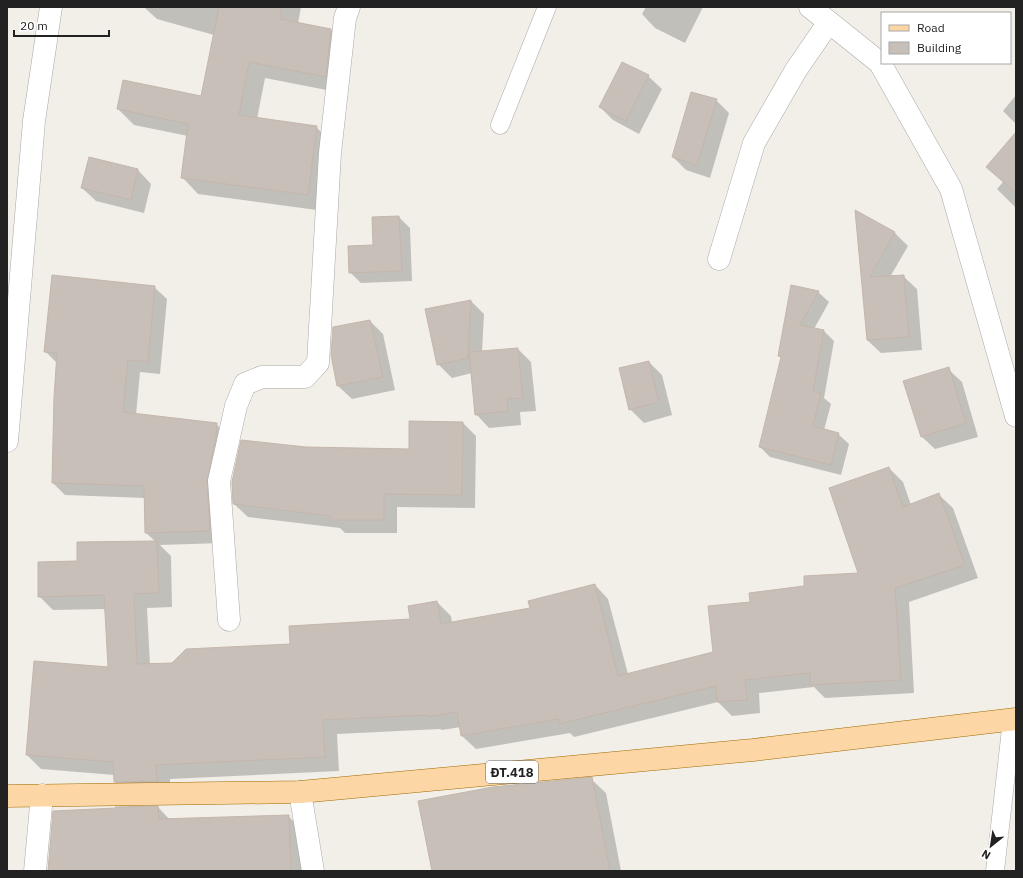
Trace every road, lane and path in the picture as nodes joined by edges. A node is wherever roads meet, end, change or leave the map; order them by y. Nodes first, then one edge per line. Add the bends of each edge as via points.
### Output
1 (51, 7) edge
2 (348, 7) edge
3 (547, 7) edge
4 (810, 7) edge
5 (829, 22) junction
6 (500, 125) dead end
7 (719, 259) dead end
8 (1016, 416) edge
9 (7, 441) edge
10 (229, 620) dead end
11 (1015, 720) edge
12 (300, 792) junction
13 (42, 795) junction
14 (7, 796) edge
15 (35, 871) edge
16 (313, 871) edge
17 (995, 871) edge

1 - 9 street via 34,121
2 - 10 street via 330,153 318,363 306,377 262,377 245,384 236,406 219,481
3 - 6 lane
4 - 5 street
5 - 7 street via 796,70 754,143
5 - 8 street via 880,63 951,189
11 - 12 main road, ĐT.418 via 753,750
11 - 17 lane
12 - 13 main road, ĐT.418
12 - 16 street
13 - 14 main road, ĐT.418
13 - 15 street

